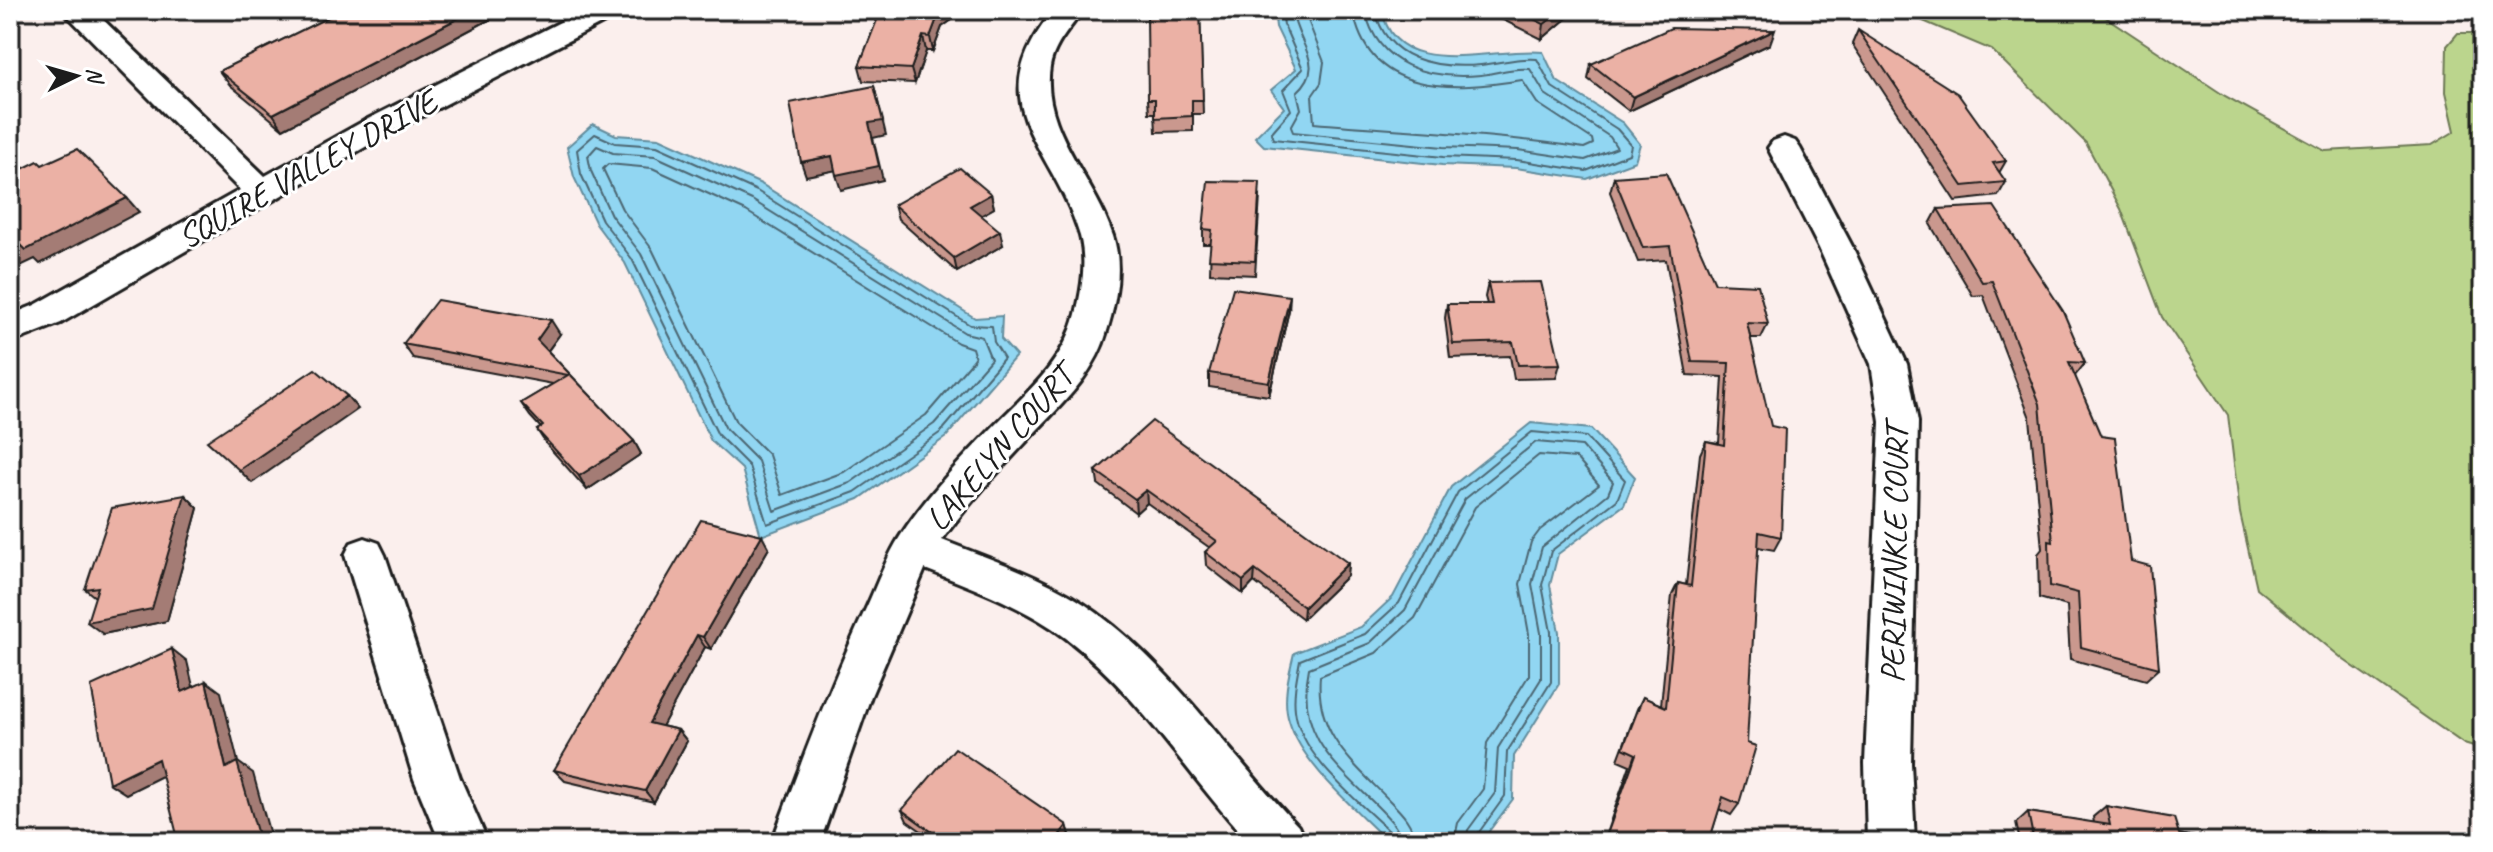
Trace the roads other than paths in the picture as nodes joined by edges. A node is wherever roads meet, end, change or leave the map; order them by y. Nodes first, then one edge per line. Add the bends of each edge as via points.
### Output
1 (606, 10) edge
2 (1069, 10) edge
3 (84, 18) edge
4 (1784, 148) dead end
5 (262, 193) junction
6 (10, 330) edge
7 (915, 547) junction
8 (365, 555) dead end
9 (464, 842) edge
10 (796, 842) edge
11 (1281, 842) edge
12 (1891, 842) edge

1 - 5 street, SQUIRE VALLEY DRIVE via 375,128
2 - 7 street, LAKELYN COURT via 1044,42 1032,86 1037,110 1096,236 1101,273 1088,337 1066,374 952,494
3 - 5 street
4 - 12 street, PERIWINKLE COURT via 1889,364 1899,422 1888,763
5 - 6 street, SQUIRE VALLEY DRIVE via 48,314
7 - 10 street, LAKELYN COURT via 862,661
7 - 11 street via 1025,592 1081,625 1132,669
8 - 9 street via 437,779

